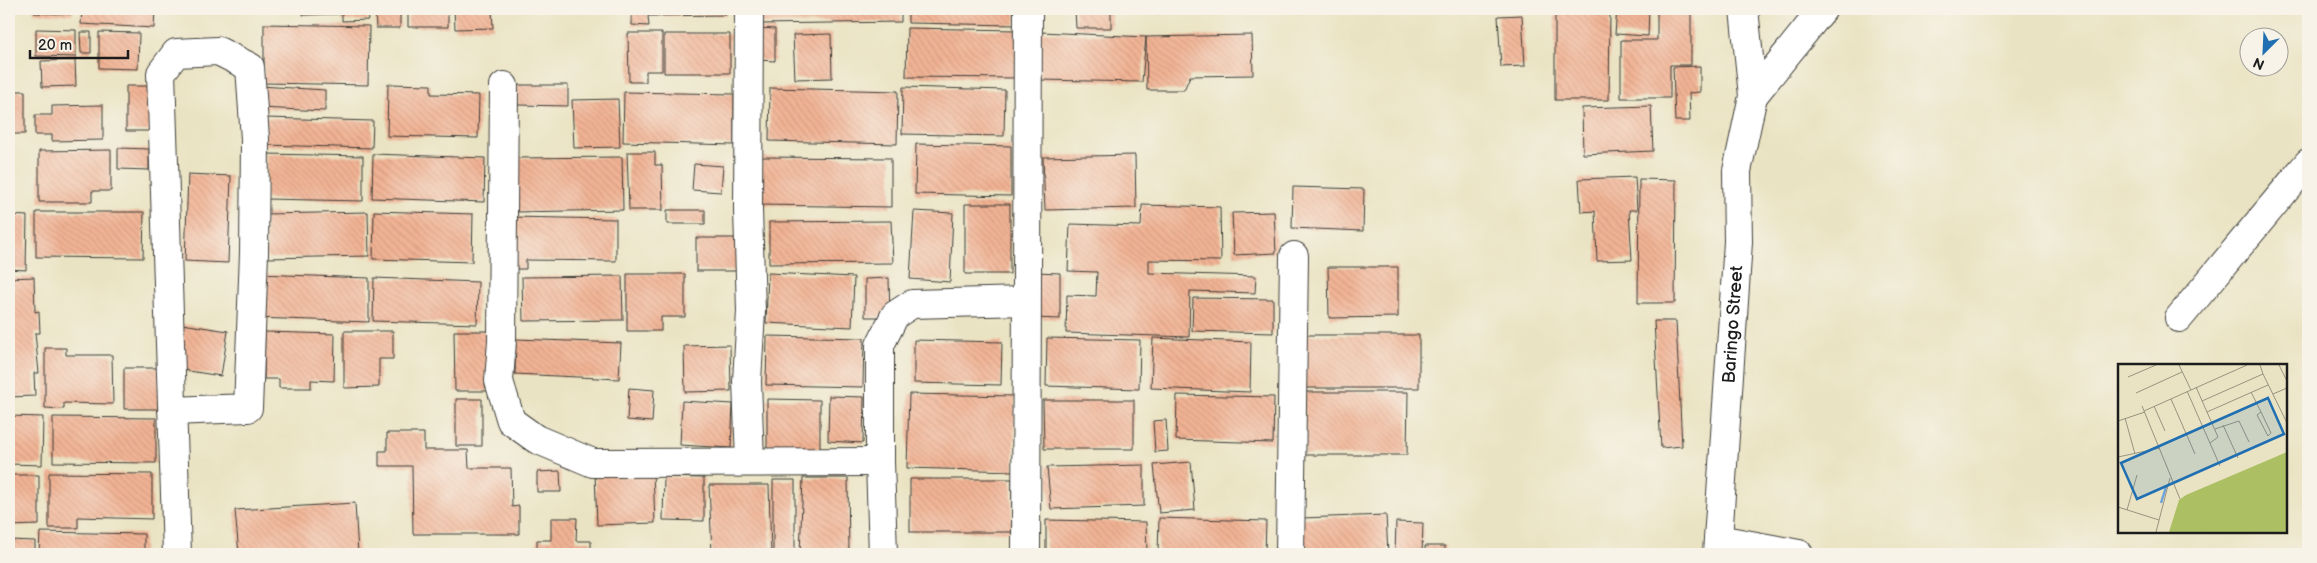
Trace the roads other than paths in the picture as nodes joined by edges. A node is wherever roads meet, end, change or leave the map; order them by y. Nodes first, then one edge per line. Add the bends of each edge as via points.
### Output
1 (749, 9) edge
2 (1028, 9) edge
3 (1744, 9) edge
4 (1823, 9) edge
5 (504, 86) dead end
6 (1754, 96) junction
7 (2308, 163) edge
8 (1294, 256) dead end
9 (1026, 301) junction
10 (2179, 318) dead end
11 (172, 411) junction
12 (750, 462) junction
13 (880, 462) junction
14 (1717, 546) edge
15 (177, 554) edge
16 (884, 554) edge
17 (1026, 554) edge
18 (1290, 554) edge
19 (1799, 554) edge

1 - 12 street via 751,310 747,381
2 - 9 street
3 - 6 street, Baringo Street
4 - 6 street, Baringo Street
5 - 12 street via 499,382 511,421 536,439 593,463
6 - 14 street, Baringo Street via 1737,171 1738,242
7 - 10 street
8 - 18 street
9 - 13 street via 912,304 895,315 880,345
9 - 17 street
11 - 11 street via 161,72 176,53 218,51 250,67 255,158 248,408
11 - 15 street
12 - 13 street
13 - 16 street
14 - 19 street

